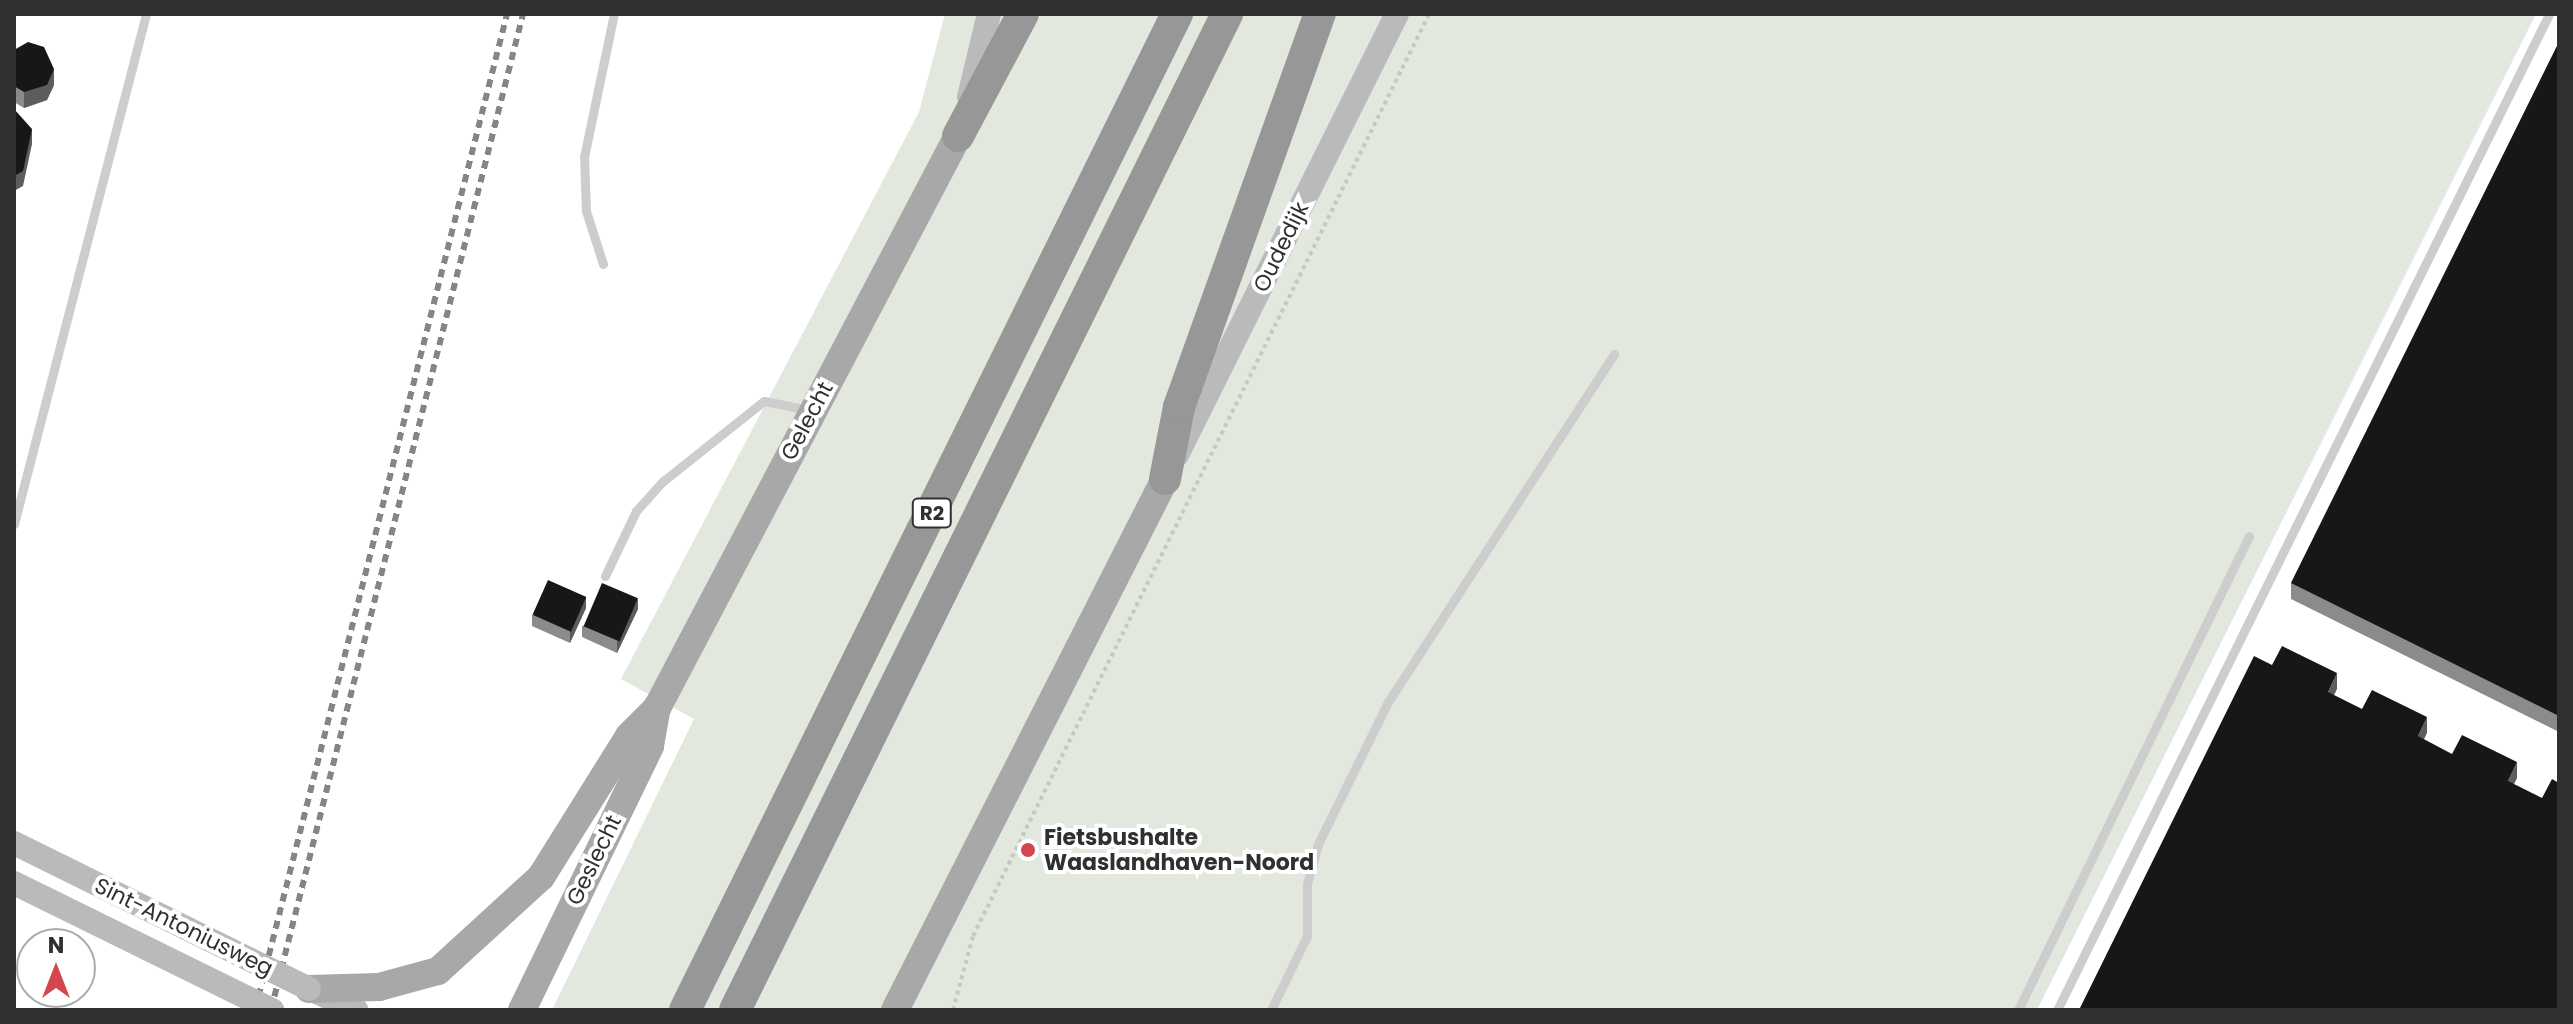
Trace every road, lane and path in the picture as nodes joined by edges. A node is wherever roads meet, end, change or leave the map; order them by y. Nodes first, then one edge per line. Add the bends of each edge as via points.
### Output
1 (146, 14) edge
2 (614, 14) edge
3 (989, 14) edge
4 (1023, 14) edge
5 (1177, 14) edge
6 (1227, 14) edge
7 (1320, 14) edge
8 (1397, 14) edge
9 (1429, 14) edge
10 (2549, 14) edge
11 (958, 136) junction
12 (603, 264) dead end
13 (1614, 354) dead end
14 (813, 411) junction
15 (1165, 479) junction
16 (14, 524) edge
17 (2249, 536) dead end
18 (605, 576) dead end
19 (657, 708) junction
20 (14, 843) edge
21 (14, 883) edge
22 (309, 989) junction
23 (267, 1008) edge
24 (356, 1010) edge
25 (522, 1010) edge
26 (685, 1010) edge
27 (735, 1010) edge
28 (895, 1010) edge
29 (953, 1010) edge
30 (1271, 1010) edge
31 (2018, 1010) edge
32 (2057, 1010) edge

1 - 16 lane
2 - 12 lane via 584,157 586,211
3 - 11 main road
4 - 11 highway
5 - 26 highway, R2
6 - 27 highway, R2
7 - 15 highway via 1179,407
8 - 15 main road, Oudedijk
9 - 29 path via 973,936
10 - 32 lane
11 - 14 main road, Gelecht
13 - 30 lane via 1388,702 1310,864 1307,936
14 - 18 lane via 764,401 707,446 648,494
14 - 19 main road, Gelecht
15 - 28 main road
17 - 31 lane
19 - 22 main road via 629,736 541,877 466,951 408,981
19 - 25 main road, Geslecht via 650,746
20 - 22 main road, Sint-Antoniusweg, bridge
21 - 23 main road, Sint-Antoniusweg, bridge
22 - 24 main road, Sint-Antoniusweg

